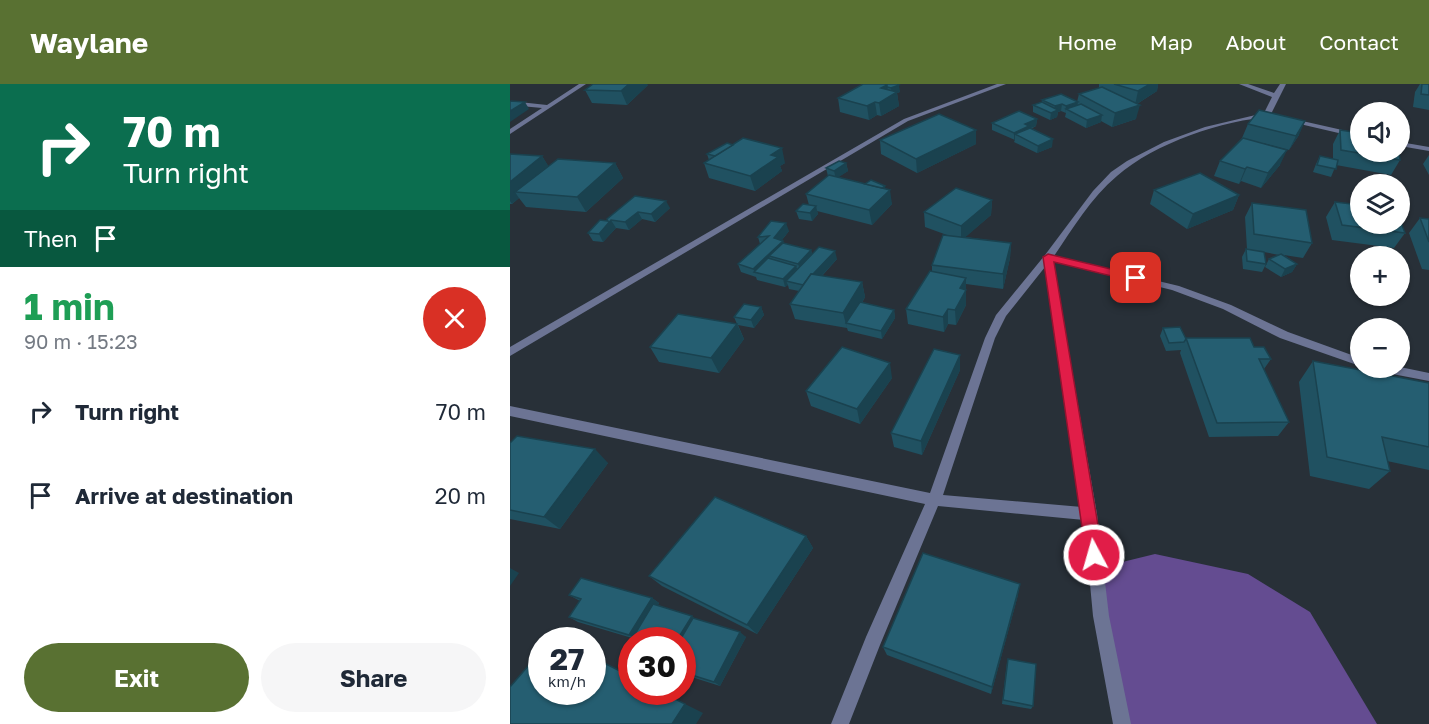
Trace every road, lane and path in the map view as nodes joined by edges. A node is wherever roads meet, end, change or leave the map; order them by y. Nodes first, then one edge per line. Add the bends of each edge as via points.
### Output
1 (583, 84) edge
2 (1003, 84) edge
3 (1242, 84) edge
4 (1283, 84) edge
5 (1275, 96) junction
6 (510, 103) edge
7 (549, 107) junction
8 (1267, 115) junction
9 (510, 132) edge
10 (1350, 134) edge
11 (1410, 146) edge
12 (1429, 149) edge
13 (1048, 257) junction
14 (510, 352) edge
15 (1350, 358) edge
16 (1410, 374) edge
17 (1429, 378) edge
18 (510, 411) edge
19 (934, 500) junction
20 (1090, 514) junction
21 (840, 724) edge
22 (1122, 724) edge

1 - 7 street
2 - 14 street via 906,120
3 - 5 street
4 - 5 street
5 - 8 street
6 - 7 street
7 - 9 street
8 - 10 street
8 - 13 street via 1177,139 1143,154 1114,175
11 - 12 street
13 - 15 street via 1175,288
13 - 19 street via 1001,315 990,338
13 - 20 street
16 - 17 street
18 - 19 street
19 - 20 street
19 - 21 street
20 - 22 street via 1101,616

